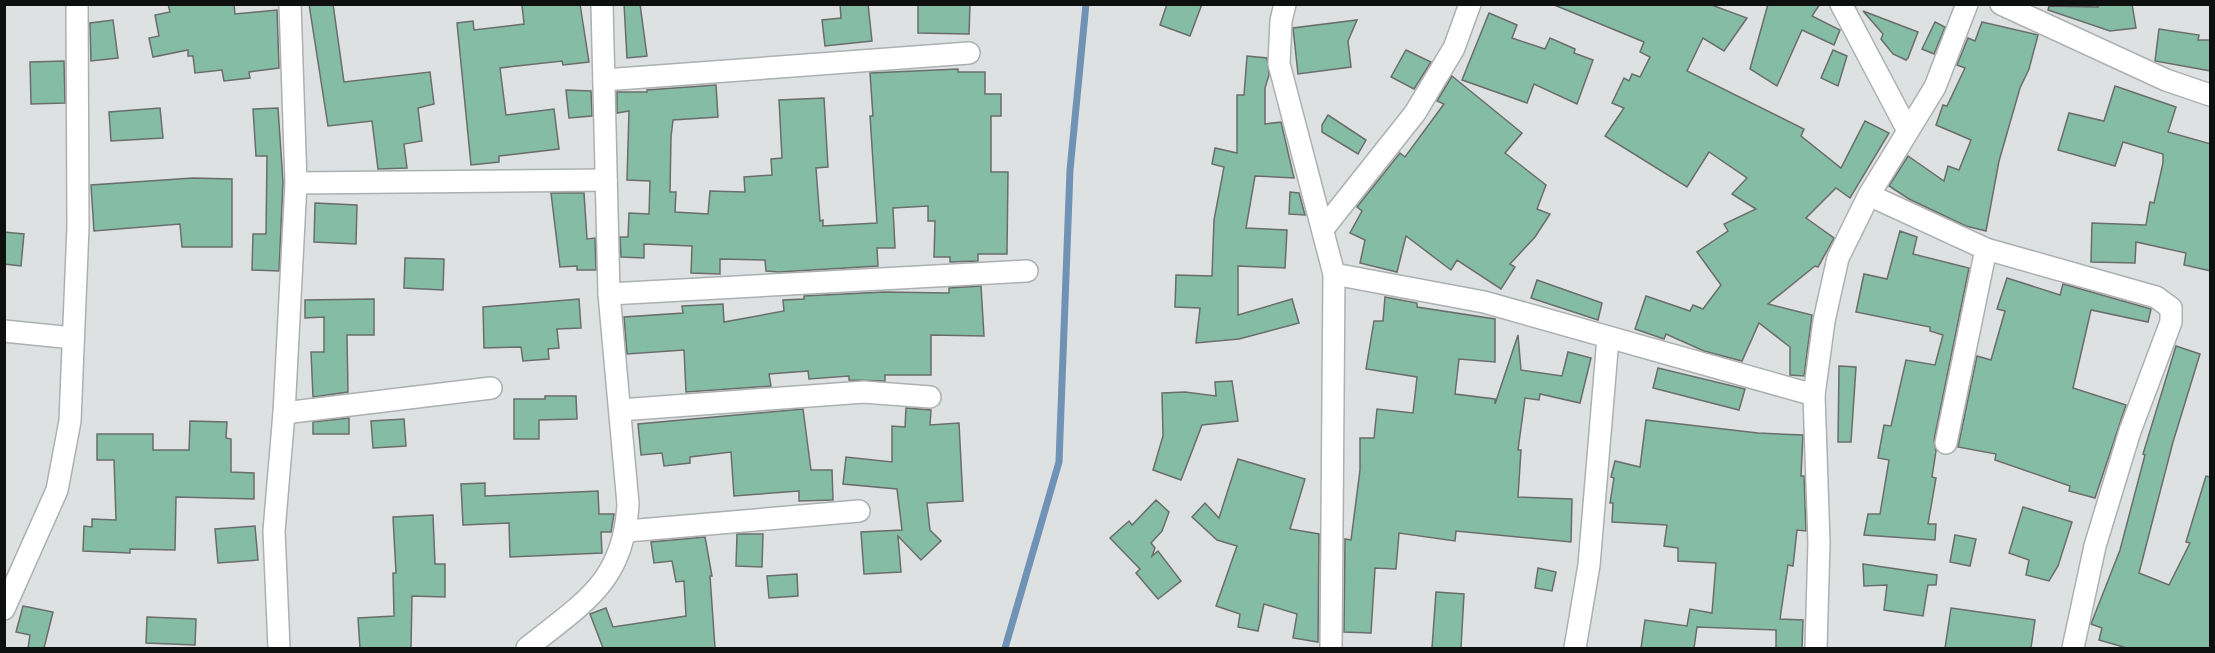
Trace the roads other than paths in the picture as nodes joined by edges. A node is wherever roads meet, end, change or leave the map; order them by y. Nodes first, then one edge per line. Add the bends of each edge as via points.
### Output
1 (77, 4) edge
2 (290, 4) edge
3 (602, 4) edge
4 (1285, 4) edge
5 (1470, 4) edge
6 (1841, 4) edge
7 (1968, 4) edge
8 (2001, 4) edge
9 (969, 53) dead end
10 (604, 80) junction
11 (2211, 94) edge
12 (1907, 129) junction
13 (606, 180) junction
14 (296, 183) junction
15 (1869, 195) junction
16 (1323, 229) junction
17 (1986, 249) junction
18 (1027, 271) dead end
19 (1334, 274) junction
20 (609, 294) junction
21 (4, 331) edge
22 (73, 338) junction
23 (1608, 338) junction
24 (491, 388) dead end
25 (1814, 395) junction
26 (930, 397) dead end
27 (620, 410) junction
28 (284, 412) junction
29 (1946, 443) dead end
30 (860, 511) dead end
31 (627, 531) junction
32 (4, 609) edge
33 (279, 648) edge
34 (527, 648) edge
35 (1331, 648) edge
36 (1575, 648) edge
37 (1815, 648) edge
38 (2073, 648) edge

1 - 22 street via 78,227
2 - 14 street
3 - 10 street
4 - 16 street via 1280,64
5 - 16 street via 1455,48 1415,113
6 - 12 street
7 - 12 street via 1935,87
8 - 11 street via 2166,80
9 - 10 street
10 - 13 street
12 - 15 street
13 - 14 street
13 - 20 street
14 - 28 street
15 - 17 street
15 - 25 street via 1838,258
16 - 19 street
17 - 29 street
17 - 38 street via 2156,297 2171,308 2171,322 2130,432 2095,546
18 - 20 street
19 - 23 street via 1484,302
19 - 35 street
20 - 27 street
21 - 22 street
22 - 32 street via 70,420 57,490
23 - 25 street
23 - 36 street via 1589,565
24 - 28 street
25 - 37 street via 1820,543
26 - 27 street via 864,392
27 - 31 street
28 - 33 street via 274,531
30 - 31 street
31 - 34 street via 615,565 593,594

